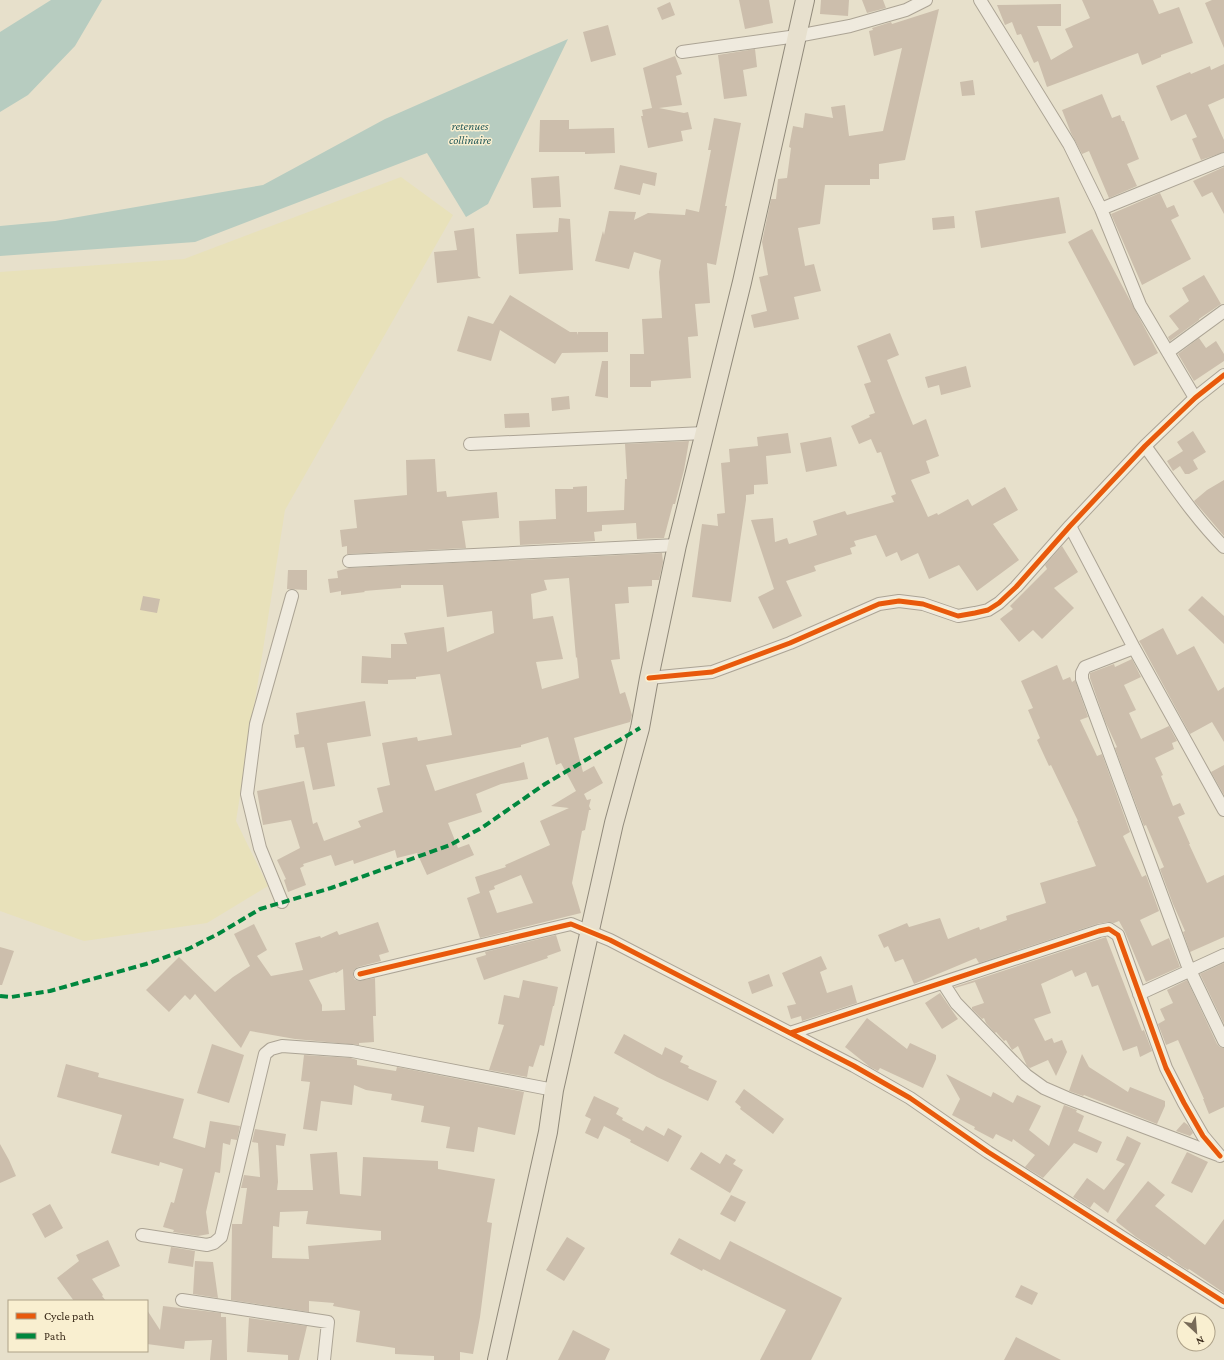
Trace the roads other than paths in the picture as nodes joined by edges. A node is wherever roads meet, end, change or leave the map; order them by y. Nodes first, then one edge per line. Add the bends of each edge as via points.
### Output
1 (805, 0) edge
2 (926, 0) edge
3 (980, 0) edge
4 (797, 36) junction
5 (682, 52) dead end
6 (1224, 159) edge
7 (1101, 209) junction
8 (1224, 311) edge
9 (1168, 352) junction
10 (1224, 375) edge
11 (1195, 398) junction
12 (704, 433) junction
13 (470, 444) dead end
14 (1145, 446) junction
15 (1070, 526) junction
16 (677, 545) junction
17 (1224, 547) edge
18 (349, 561) dead end
19 (292, 596) dead end
20 (1134, 648) junction
21 (649, 678) junction
22 (1224, 810) edge
23 (282, 902) dead end
24 (590, 931) junction
25 (1224, 955) edge
26 (1191, 970) junction
27 (360, 974) dead end
28 (943, 983) junction
29 (1140, 994) junction
30 (790, 1033) junction
31 (1224, 1041) edge
32 (554, 1090) junction
33 (1222, 1157) edge
34 (142, 1235) dead end
35 (182, 1300) dead end
36 (1224, 1302) edge
37 (324, 1360) edge
38 (497, 1360) edge

1 - 4 main road
2 - 4 street via 906,10 850,26
3 - 7 street via 1069,144
4 - 5 street
4 - 12 main road via 742,282
6 - 7 street
7 - 9 street via 1140,305
8 - 9 street
9 - 11 street
10 - 11 street
11 - 14 street
12 - 13 street
12 - 16 main road
14 - 15 street
14 - 17 street via 1192,510
15 - 20 street
15 - 21 street via 1016,587 988,610 958,616 924,604 899,601 879,604 790,643 712,672
16 - 18 street
16 - 21 main road
19 - 23 street via 256,724 247,794 260,848
20 - 22 street
20 - 26 street via 1085,667 1082,679
21 - 24 main road via 640,728 614,823
24 - 27 street via 571,924
24 - 30 street
24 - 32 main road
25 - 26 street
26 - 29 street
26 - 31 street
28 - 29 street via 1109,929 1118,935
28 - 30 street
28 - 33 street via 956,1003 982,1031 1026,1075 1044,1088
29 - 33 street via 1166,1068 1203,1136
30 - 36 street via 910,1098 988,1152
32 - 34 street via 352,1051 282,1046 271,1049 265,1054 221,1237 207,1245
32 - 38 main road via 548,1132
35 - 37 street via 328,1322

